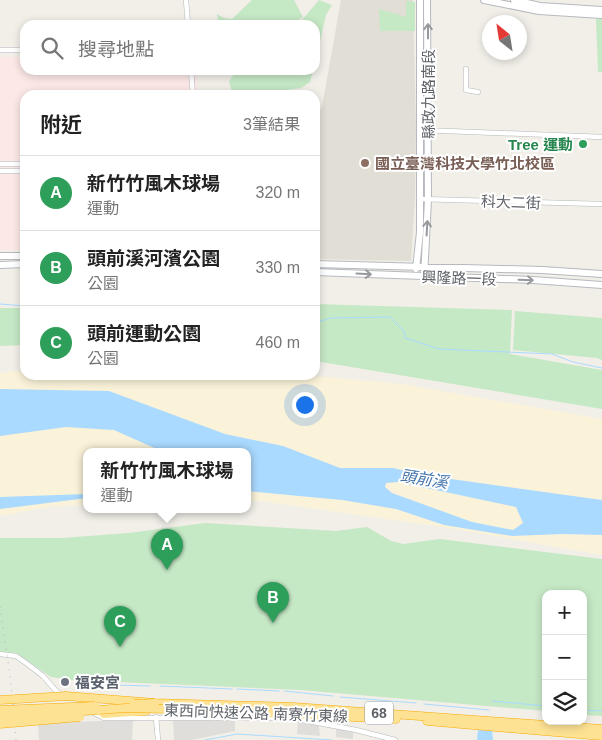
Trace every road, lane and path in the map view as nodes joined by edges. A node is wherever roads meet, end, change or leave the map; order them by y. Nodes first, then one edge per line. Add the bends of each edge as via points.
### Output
1 (186, 0) edge
2 (420, 0) edge
3 (427, 0) edge
4 (484, 0) edge
5 (514, 0) edge
6 (602, 10) edge
7 (602, 15) edge
8 (188, 20) edge
9 (0, 50) edge
10 (20, 50) edge
11 (466, 69) dead end
12 (191, 75) edge
13 (193, 90) edge
14 (478, 92) dead end
15 (424, 130) junction
16 (602, 137) edge
17 (0, 164) edge
18 (20, 164) edge
19 (20, 170) edge
20 (0, 171) edge
21 (420, 199) junction
22 (428, 200) junction
23 (602, 204) edge
24 (0, 256) edge
25 (20, 256) edge
26 (20, 264) edge
27 (320, 264) edge
28 (0, 265) edge
29 (416, 266) junction
30 (425, 266) junction
31 (320, 272) edge
32 (602, 274) edge
33 (415, 276) junction
34 (424, 277) junction
35 (602, 285) edge
36 (0, 654) edge
37 (0, 694) edge
38 (66, 696) junction
39 (0, 700) edge
40 (155, 703) junction
41 (0, 710) edge
42 (208, 710) junction
43 (0, 717) edge
44 (156, 717) junction
45 (0, 724) edge
46 (602, 729) edge
47 (602, 736) edge
48 (158, 740) edge
49 (395, 740) edge

1 - 8 street
2 - 15 street, 縣政九路南段
15 -> 3 street, 縣政九路南段
4 - 7 street via 540,11
5 - 6 street via 540,6
9 - 10 street
11 - 14 street via 466,90
12 - 13 street
15 - 16 street
15 - 21 street, 縣政九路南段
15 - 22 street, 縣政九路南段
17 - 18 street
19 - 20 street
21 - 22 street, 科大二街
21 - 29 street, 縣政九路南段
22 - 23 street, 科大二街
30 -> 22 street, 縣政九路南段
24 - 25 street
26 - 28 street
27 - 29 street, 興隆路一段
29 - 30 street, 興隆路一段
29 - 33 street, 縣政九路南段
30 - 32 street, 興隆路一段
30 - 34 street, 縣政九路南段
31 -> 33 street, 興隆路一段
33 - 34 street, 興隆路一段
34 -> 35 street, 興隆路一段
36 - 44 street via 16,656 43,676 57,692 104,718
37 - 38 highway, bridge
38 - 39 highway, bridge
38 - 40 highway, bridge
40 - 41 highway, 東西向快速公路 南寮竹東線 / 68, bridge
40 - 46 highway, 東西向快速公路 南寮竹東線 / 68 via 294,707
42 - 43 highway, 東西向快速公路 南寮竹東線 / 68, bridge via 126,708
42 - 45 highway, bridge via 125,713
42 - 47 highway, 東西向快速公路 南寮竹東線 / 68 via 412,720
44 - 48 street
44 - 49 street via 292,718

